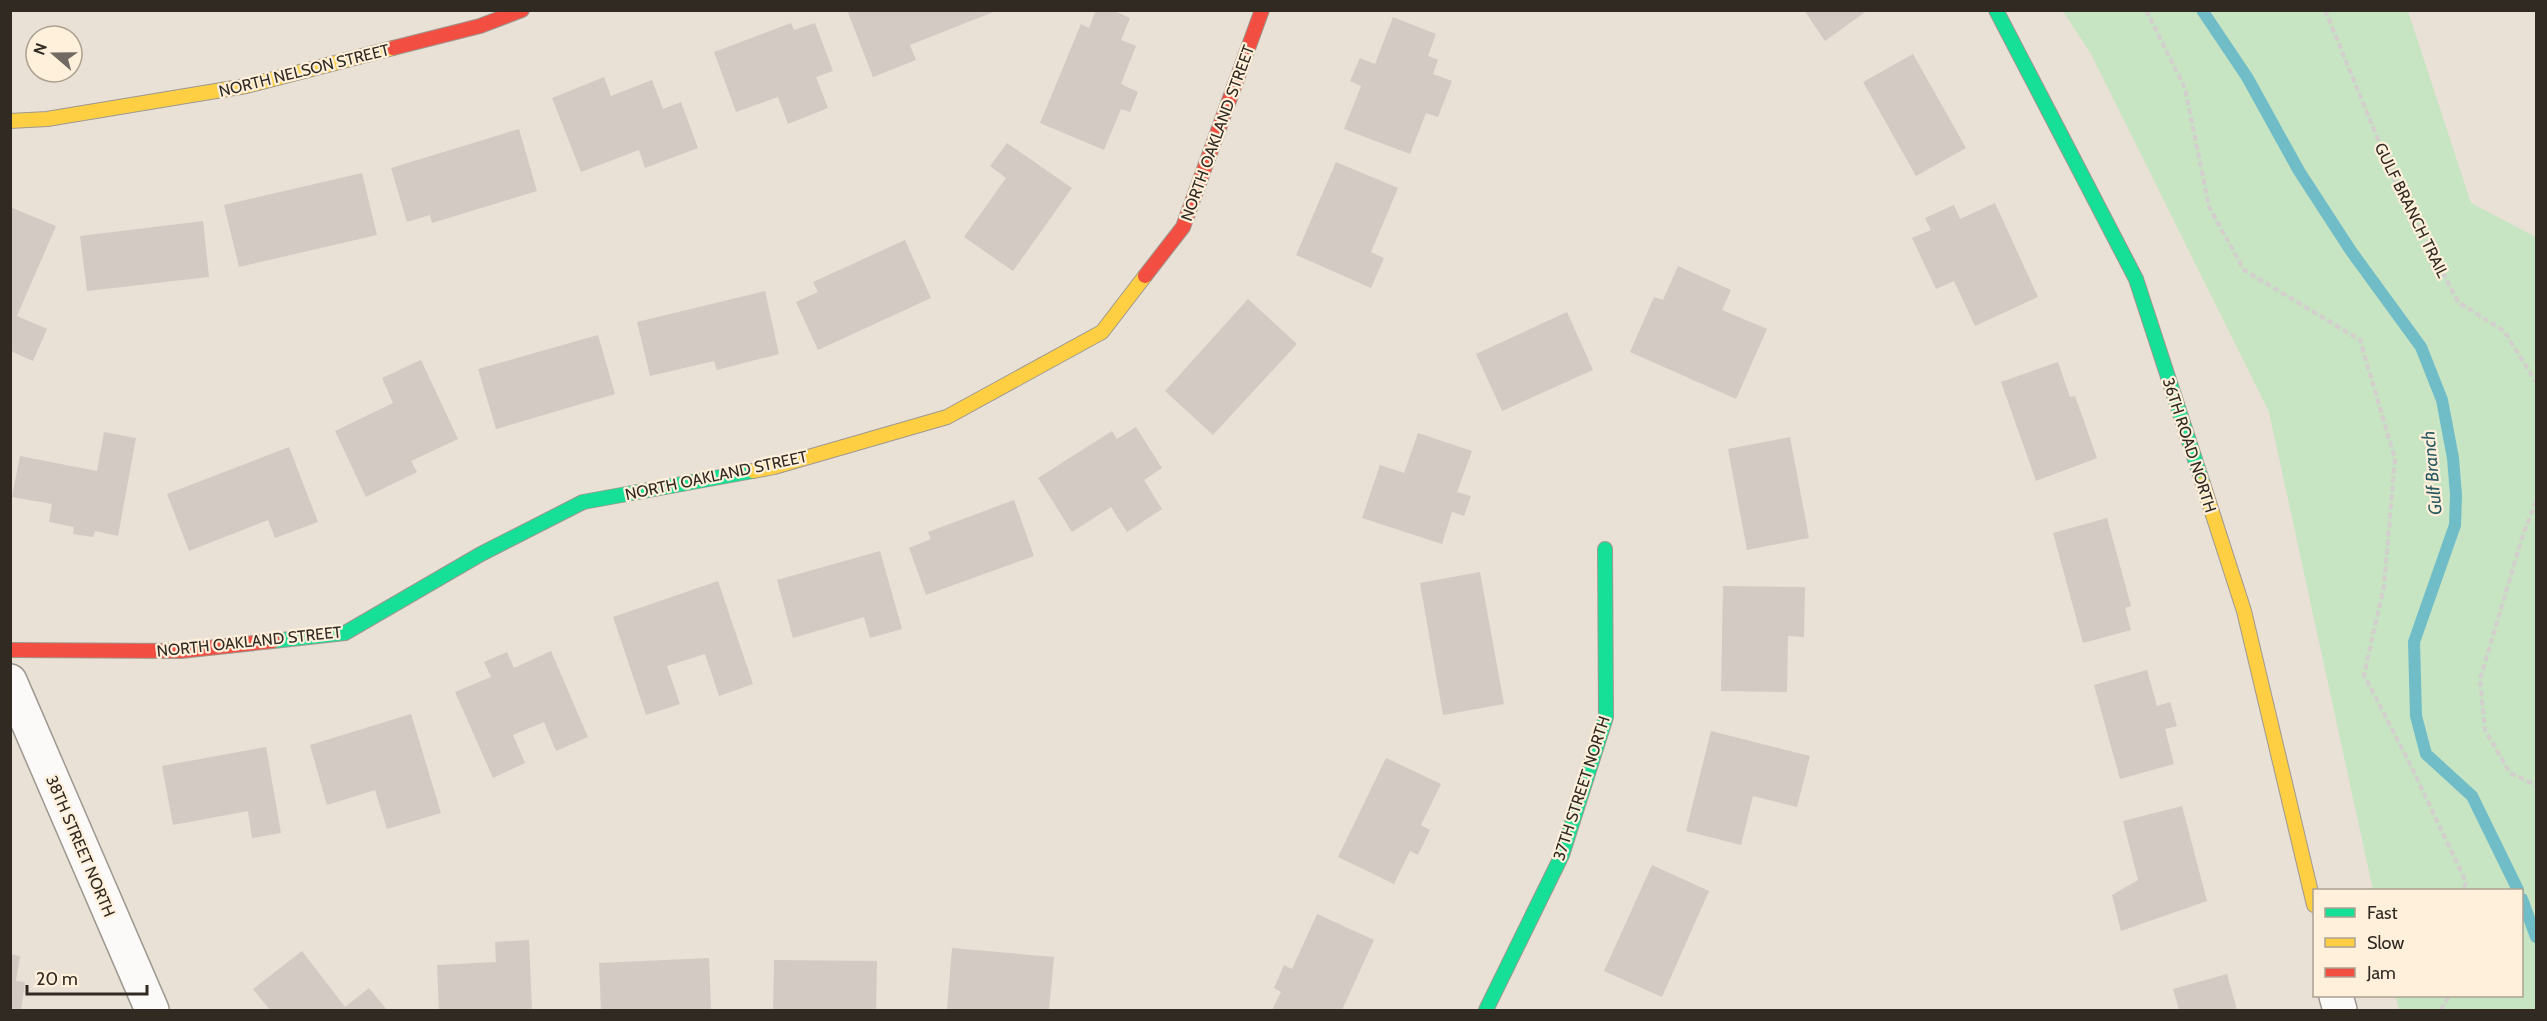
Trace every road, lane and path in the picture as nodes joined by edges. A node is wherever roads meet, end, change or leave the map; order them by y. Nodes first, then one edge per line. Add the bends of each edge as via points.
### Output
1 (522, 10) edge
2 (1262, 10) edge
3 (1996, 10) edge
4 (2146, 10) edge
5 (2325, 10) edge
6 (10, 121) edge
7 (2536, 382) edge
8 (2536, 501) edge
9 (1605, 549) dead end
10 (10, 650) edge
11 (10, 681) edge
12 (2536, 787) edge
13 (2464, 889) edge
14 (2313, 901) edge
15 (2448, 997) edge
16 (152, 1011) edge
17 (1486, 1011) edge
18 (2441, 1011) edge

1 - 6 street, NORTH NELSON STREET via 480,26 246,87 47,119
2 - 10 street, NORTH OAKLAND STREET via 1183,227 1102,332 947,417 774,467 583,502 481,554 345,633 181,651
3 - 14 street, 36TH ROAD NORTH via 2136,279 2244,611
4 - 13 path via 2185,88 2209,207 2244,270 2360,340 2395,459 2384,586 2364,675 2466,882
5 - 7 path, GULF BRANCH TRAIL via 2393,176 2458,302 2505,331
8 - 12 path via 2480,679 2486,730 2510,773
9 - 17 street, 37TH STREET NORTH via 1606,717 1562,855
11 - 16 street, 38TH STREET NORTH
15 - 18 path

